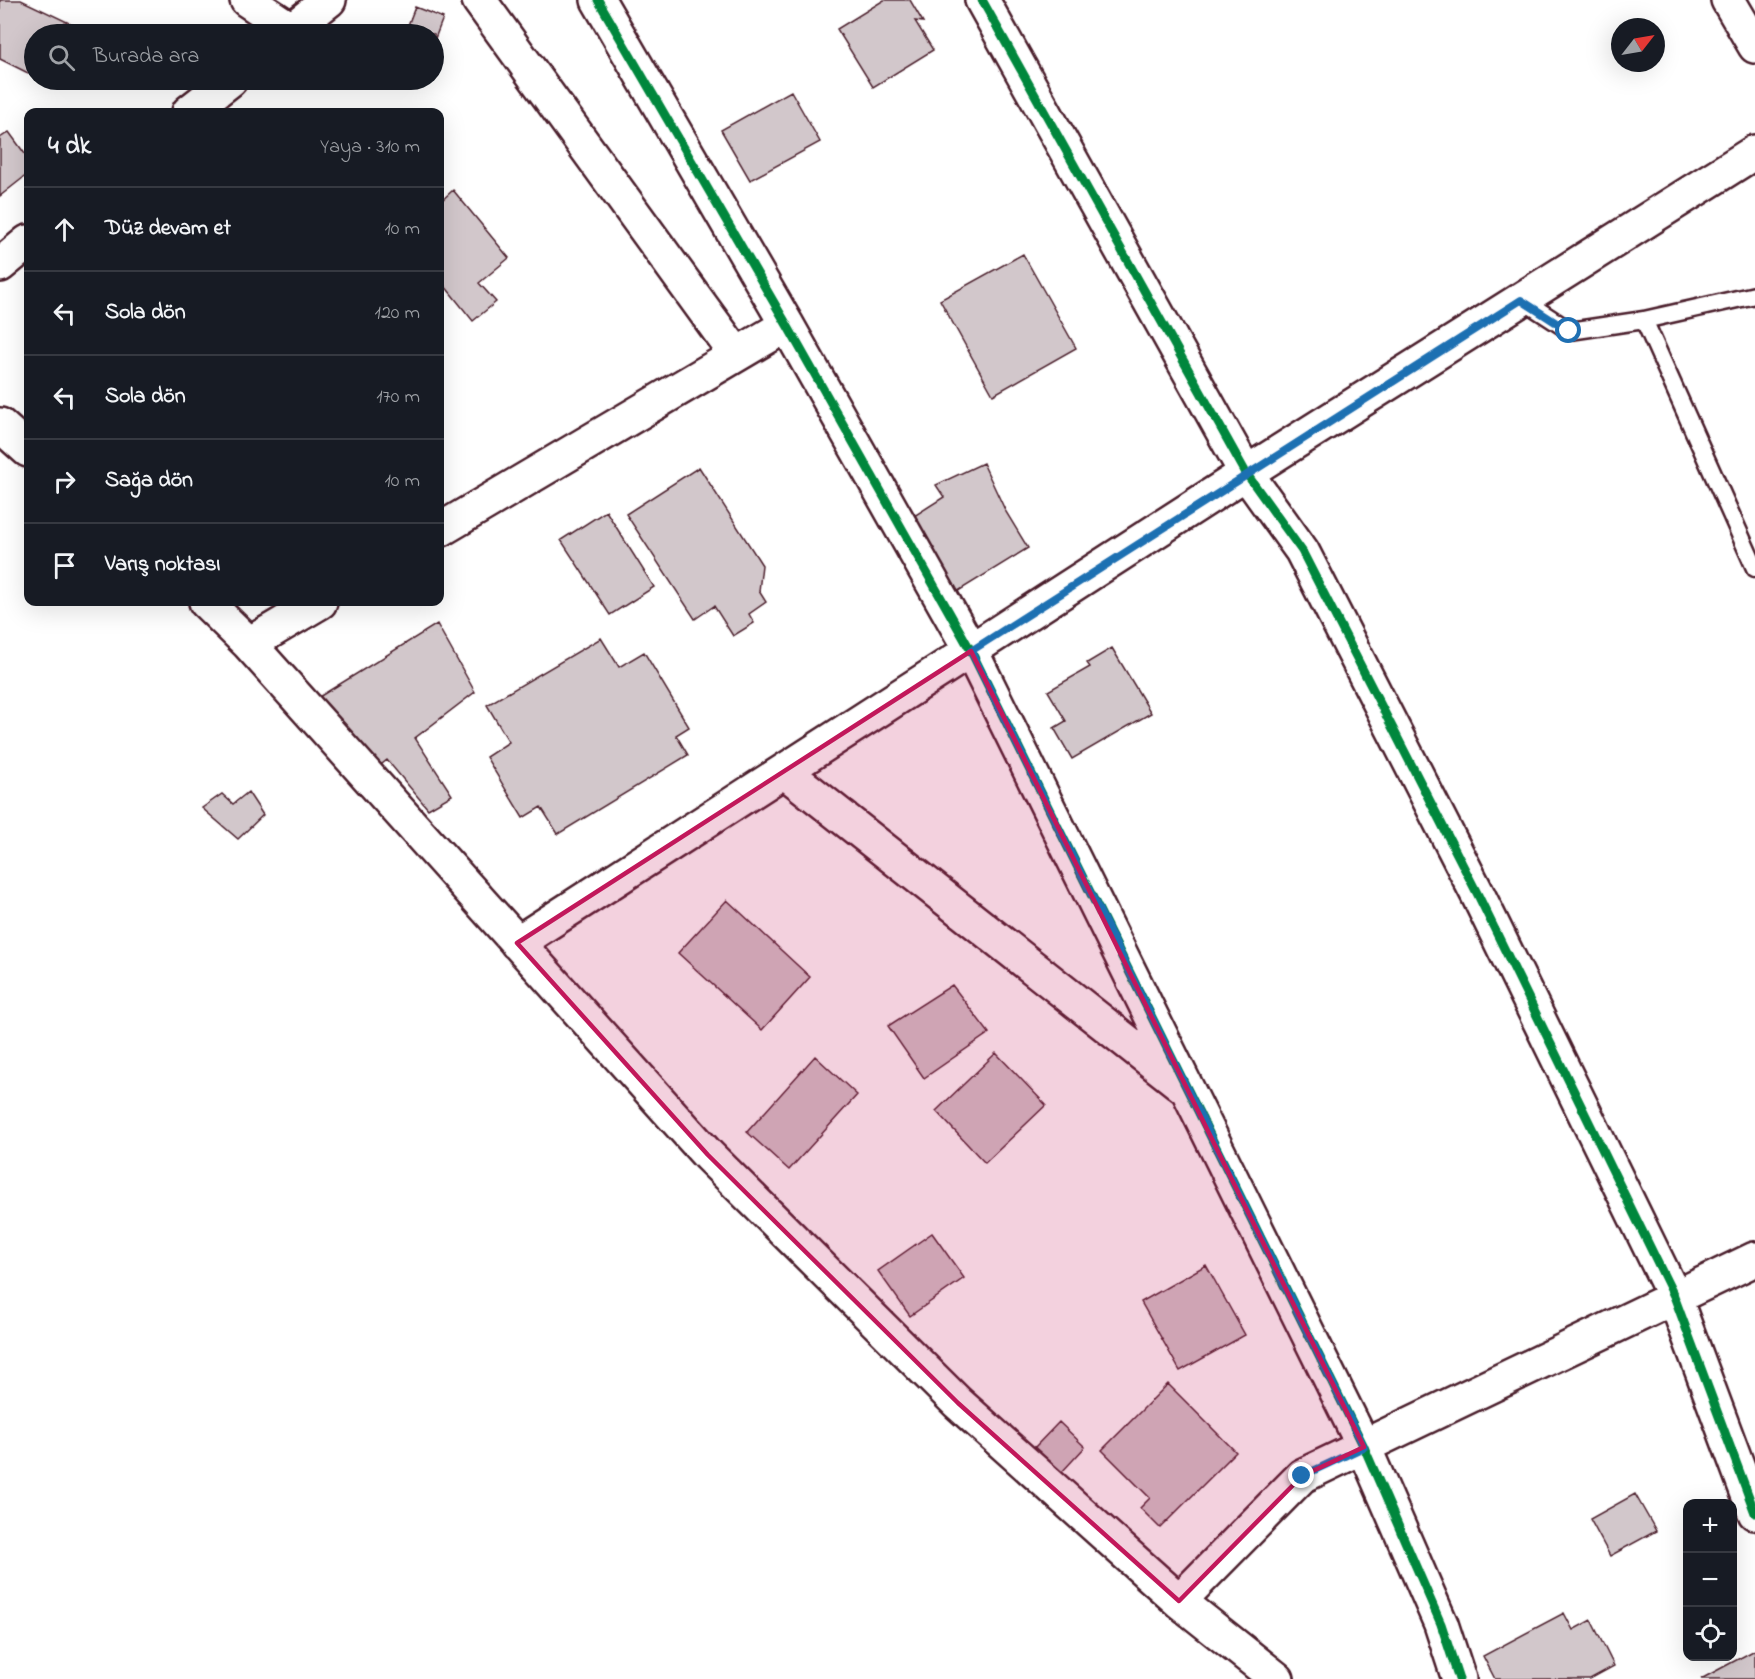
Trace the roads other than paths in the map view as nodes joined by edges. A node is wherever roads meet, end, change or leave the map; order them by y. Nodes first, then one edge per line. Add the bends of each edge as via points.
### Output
1 (247, 0) edge
2 (329, 0) edge
3 (479, 0) edge
4 (598, 0) edge
5 (982, 0) edge
6 (1728, 0) edge
7 (278, 24) edge
8 (299, 24) edge
9 (1755, 46) edge
10 (217, 90) edge
11 (194, 108) edge
12 (1755, 152) edge
13 (24, 245) edge
14 (0, 265) edge
15 (1755, 295) edge
16 (1521, 300) junction
17 (1644, 320) junction
18 (787, 325) junction
19 (736, 354) junction
20 (0, 425) edge
21 (24, 446) edge
22 (1246, 473) junction
23 (444, 528) edge
24 (1755, 568) edge
25 (210, 606) edge
26 (313, 606) edge
27 (249, 644) junction
28 (971, 651) junction
29 (784, 771) junction
30 (517, 943) junction
31 (1190, 1091) junction
32 (1755, 1259) edge
33 (1674, 1296) junction
34 (1364, 1447) junction
35 (1755, 1513) edge
36 (1179, 1601) junction
37 (1277, 1679) edge
38 (1459, 1679) edge

1 - 7 street
2 - 8 street
3 - 19 street
4 - 18 street
5 - 22 street
6 - 9 street
10 - 11 street
12 - 16 street
13 - 14 street
15 - 17 lane
16 - 17 lane via 1569,331
16 - 22 street
17 - 24 lane
18 - 19 street
18 - 28 street
19 - 23 street
20 - 21 street
22 - 28 street
22 - 33 street via 1308,561 1478,895
25 - 27 street
26 - 27 street
27 - 30 street
28 - 29 street
28 - 31 street
29 - 30 street
29 - 31 street
30 - 36 street via 724,1172 958,1403
31 - 34 street
32 - 33 street
33 - 34 street
33 - 35 street
34 - 36 street via 1302,1476
34 - 38 street via 1441,1624
36 - 37 street

